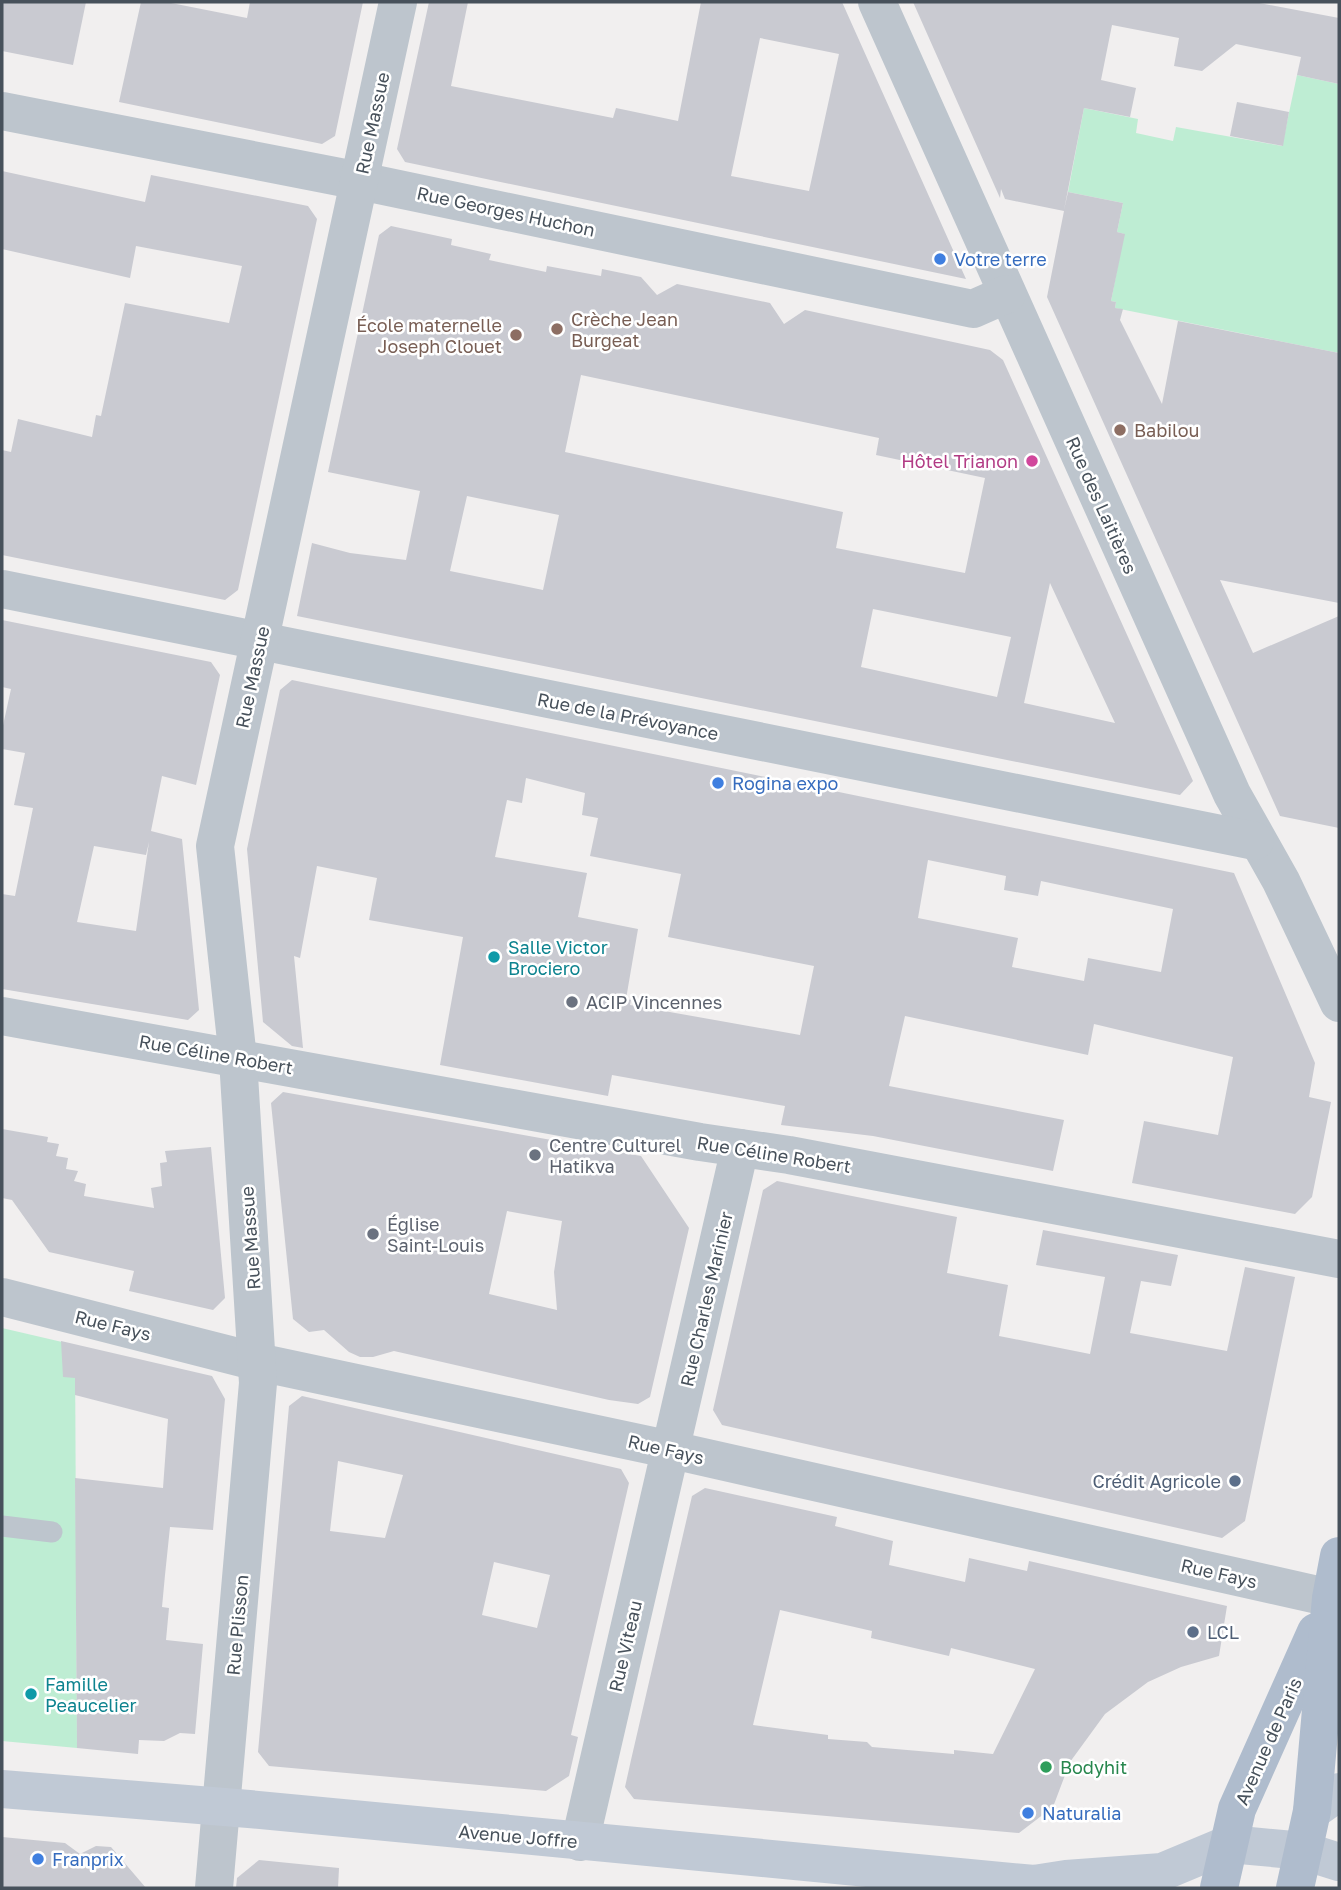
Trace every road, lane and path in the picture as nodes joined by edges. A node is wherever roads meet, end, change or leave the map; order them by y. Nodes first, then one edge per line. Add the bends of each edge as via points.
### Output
1 (398, 2) edge
2 (877, 2) edge
3 (2, 111) edge
4 (360, 181) junction
5 (1007, 294) junction
6 (2, 589) edge
7 (260, 642) junction
8 (1255, 841) junction
9 (1339, 1003) edge
10 (2, 1016) edge
11 (238, 1059) junction
12 (740, 1148) junction
13 (1339, 1259) edge
14 (2, 1297) edge
15 (258, 1362) junction
16 (672, 1450) junction
17 (2, 1526) edge
18 (52, 1532) dead end
19 (1339, 1556) edge
20 (1331, 1598) junction
21 (1329, 1723) edge
22 (1275, 1726) junction
23 (2, 1789) edge
24 (1326, 1802) edge
25 (221, 1808) junction
26 (580, 1842) junction
27 (1229, 1844) junction
28 (1322, 1856) edge
29 (863, 1878) edge
30 (1038, 1886) edge
31 (214, 1888) edge
32 (1219, 1888) edge
33 (1295, 1888) edge

1 - 4 street, Rue Massue
2 - 5 street, Rue des Laitières
3 - 4 street, Rue Georges Huchon
4 - 5 street, Rue Georges Huchon via 973,309
4 - 7 street, Rue Massue
5 - 8 street, Rue des Laitières
6 - 7 street, Rue de la Prévoyance
7 - 8 street, Rue de la Prévoyance
7 - 11 street, Rue Massue via 215,846
8 - 9 street, Rue des Laitières via 1280,881
10 - 11 street, Rue Céline Robert
11 - 12 street, Rue Céline Robert
11 - 15 street, Rue Massue
12 - 13 street, Rue Céline Robert
12 - 16 street, Rue Charles Marinier
14 - 15 street, Rue Fays
15 - 16 street, Rue Fays
15 - 25 street, Rue Plisson
16 - 20 street, Rue Fays
16 - 26 street, Rue Viteau
17 - 18 lane
19 - 20 main road, Avenue de Paris
20 - 21 main road, Avenue de Paris
20 - 22 main road, Avenue de Paris
21 - 22 main road
21 - 24 main road, Avenue de Paris
22 - 27 main road, Avenue de Paris via 1237,1809
23 - 25 main road, Avenue Joffre
24 - 28 main road, Avenue de Paris
25 - 26 main road, Avenue Joffre
25 - 31 street, Rue Plisson
26 - 29 main road, Avenue Joffre
27 - 28 main road
27 - 30 main road, Avenue Joffre via 1162,1872 1066,1878
27 - 32 main road, Avenue de Paris
28 - 33 main road, Avenue de Paris
29 - 30 main road, Avenue Joffre

